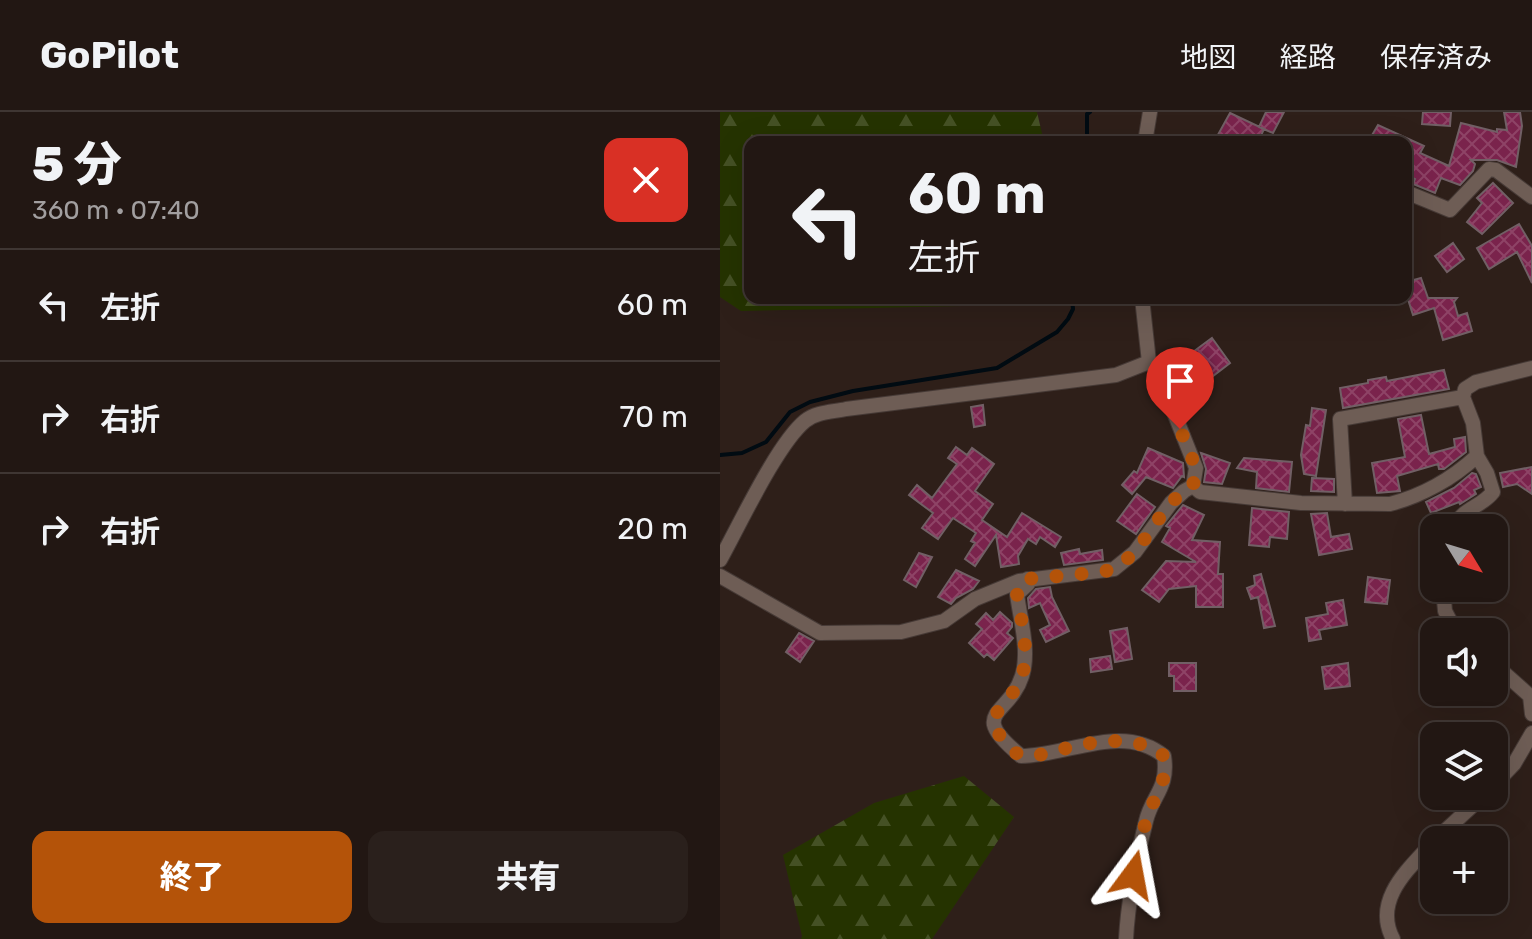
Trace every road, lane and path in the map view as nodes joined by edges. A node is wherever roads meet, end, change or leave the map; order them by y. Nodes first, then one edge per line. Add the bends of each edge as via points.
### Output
1 (1150, 112) edge
2 (1146, 136) edge
3 (1412, 194) edge
4 (1532, 197) edge
5 (1143, 304) edge
6 (1149, 362) junction
7 (1532, 368) edge
8 (1463, 397) junction
9 (1477, 456) junction
10 (1193, 486) junction
11 (1345, 504) junction
12 (1463, 514) edge
13 (720, 560) edge
14 (720, 576) edge
15 (1027, 579) junction
16 (1508, 676) edge
17 (1532, 714) edge
18 (1532, 733) edge
19 (1508, 770) edge
20 (1467, 810) edge
21 (1450, 826) edge
22 (1420, 857) edge
23 (1126, 939) edge
24 (1393, 939) edge

1 - 2 street
3 - 4 street via 1450,210 1489,169
5 - 6 street
6 - 10 street via 1157,370 1196,468
6 - 13 street via 1116,375 846,409 807,419 783,449
7 - 8 street via 1476,382
8 - 9 street
8 - 11 street via 1340,419
9 - 11 street via 1410,499
9 - 12 street via 1493,492
10 - 11 street via 1232,497
10 - 15 street via 1171,503 1135,552 1114,569
14 - 15 street via 826,634 930,626 975,599
15 - 23 street via 1017,594 1023,673 995,712 996,731 1021,756 1106,741 1154,748 1164,756 1163,782 1147,816 1128,898
16 - 17 street via 1530,696
18 - 19 street
20 - 21 street
22 - 24 street via 1391,892 1386,912

